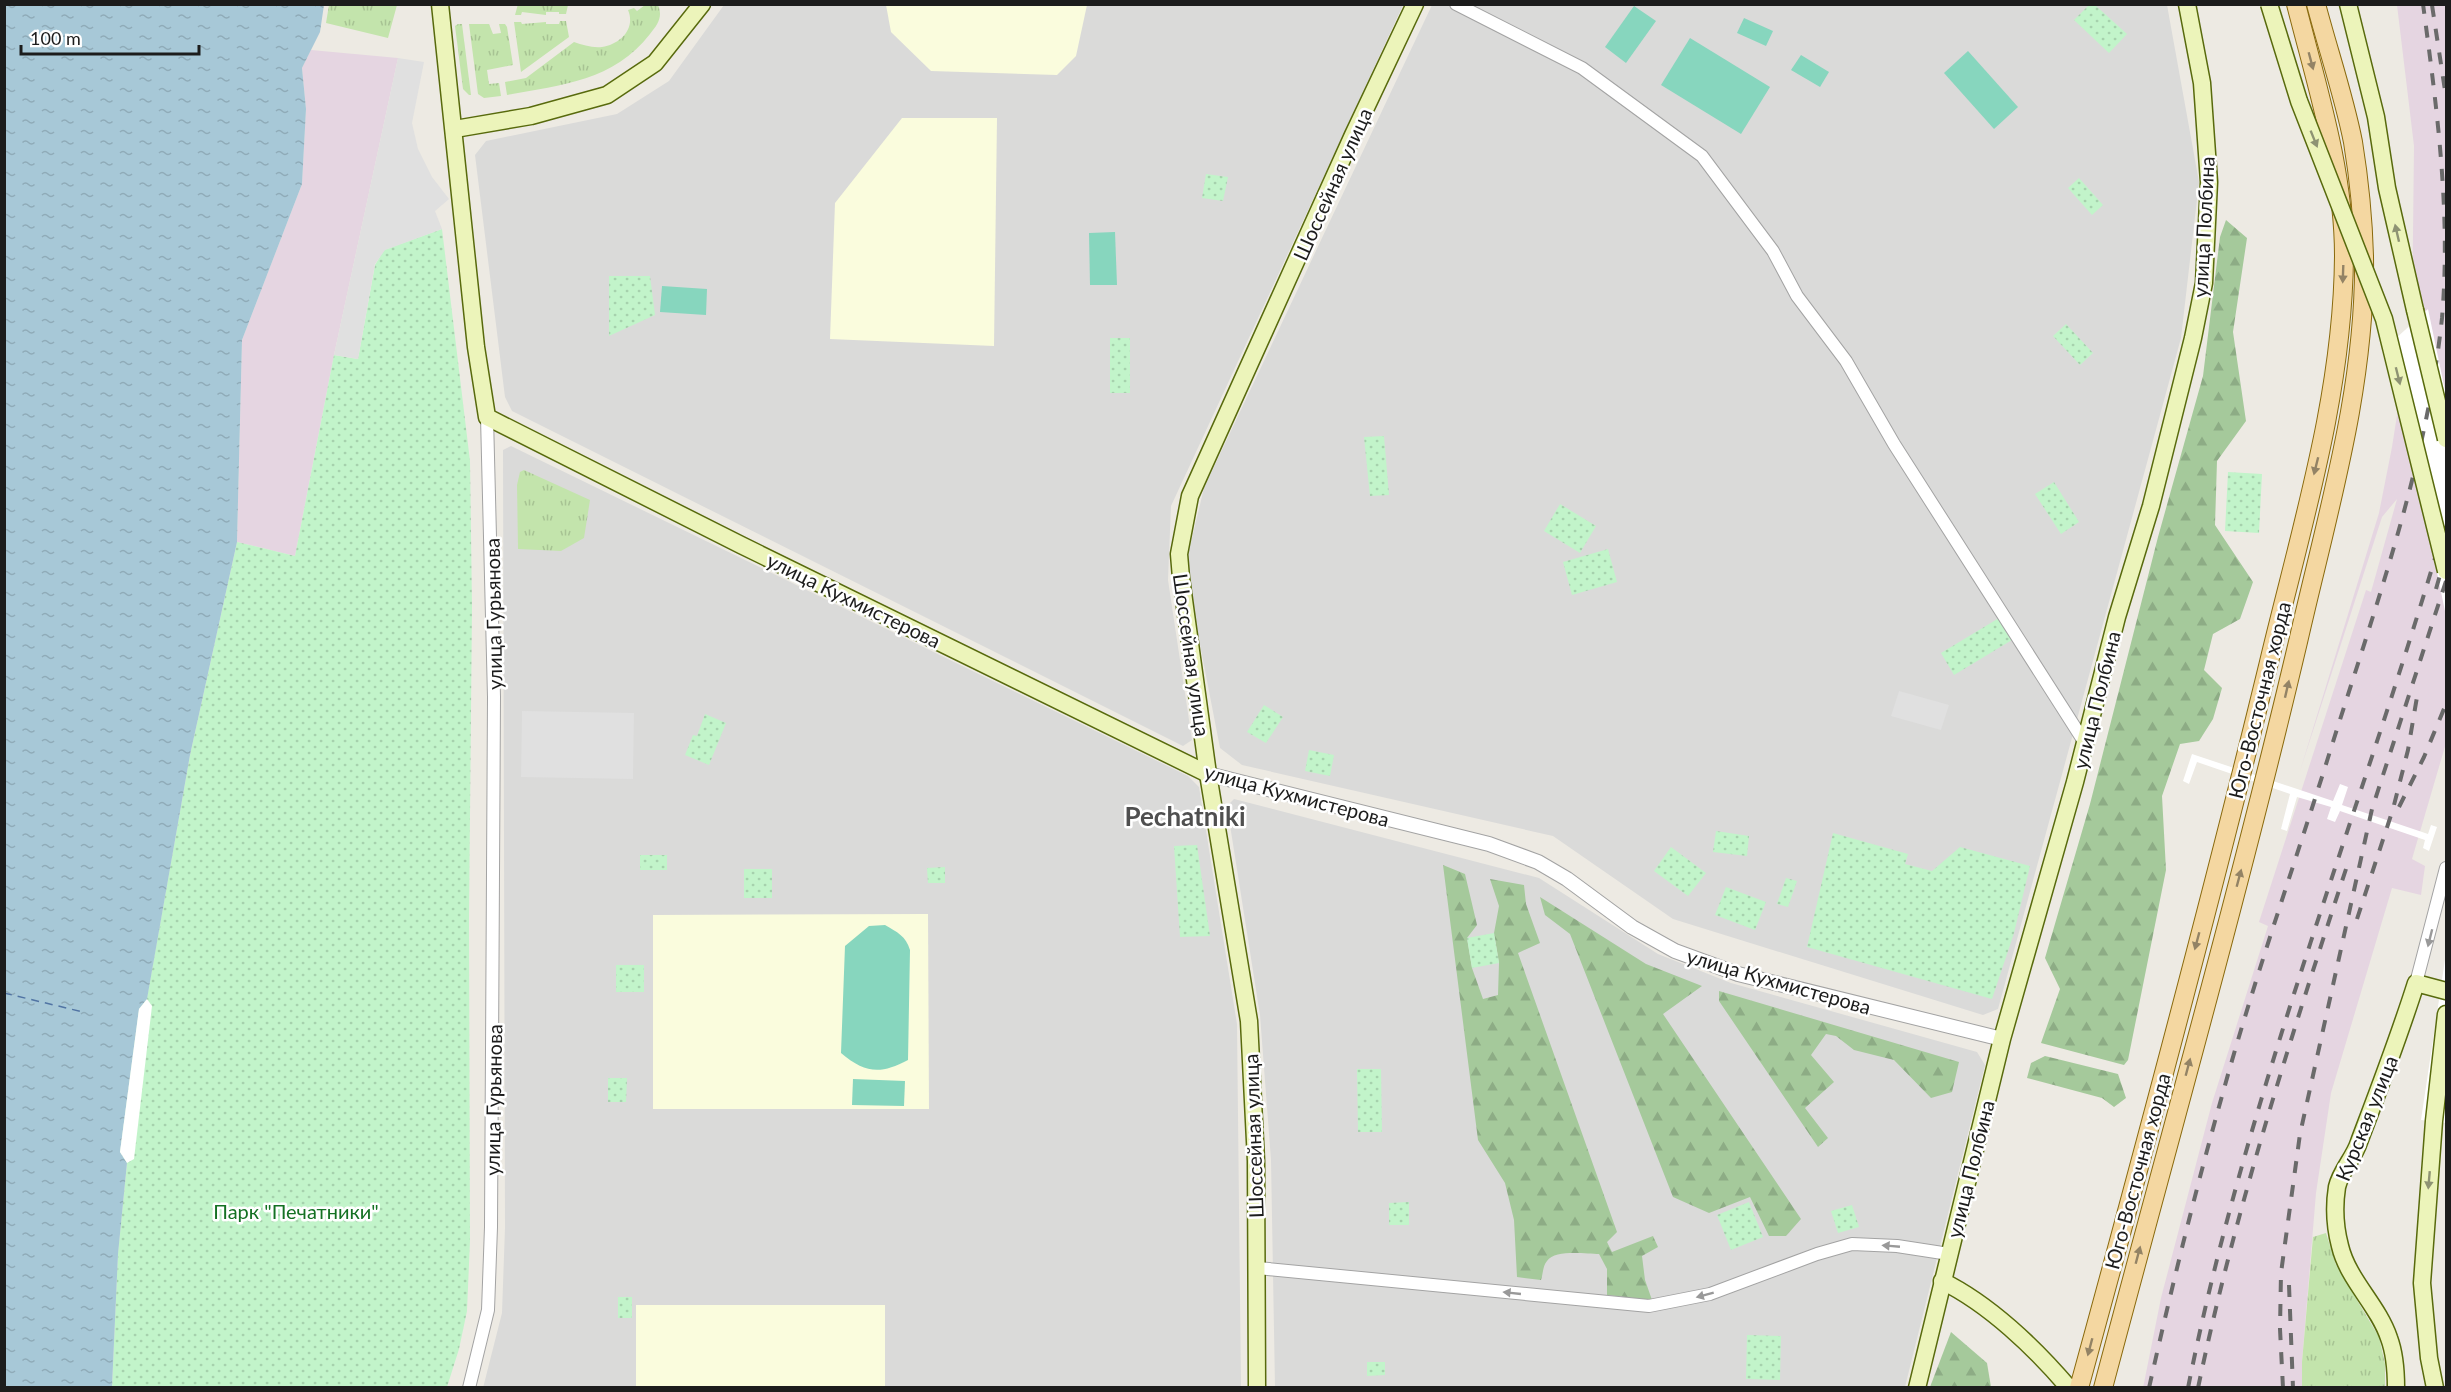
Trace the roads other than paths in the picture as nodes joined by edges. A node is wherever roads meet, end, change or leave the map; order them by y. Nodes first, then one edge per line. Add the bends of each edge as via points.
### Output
1 (440, 4) edge
2 (1415, 4) edge
3 (1456, 4) edge
4 (2187, 4) edge
5 (2269, 4) edge
6 (2296, 4) edge
7 (2316, 4) edge
8 (2348, 4) edge
9 (698, 6) edge
10 (455, 129) junction
11 (487, 417) junction
12 (2446, 439) edge
13 (2446, 571) edge
14 (2085, 743) junction
15 (1208, 774) junction
16 (2446, 868) edge
17 (2416, 983) junction
18 (2446, 992) edge
19 (2446, 1014) edge
20 (2002, 1039) junction
21 (2399, 1039) junction
22 (1949, 1254) junction
23 (1258, 1268) junction
24 (1942, 1281) junction
25 (469, 1388) edge
26 (1257, 1388) edge
27 (1917, 1388) edge
28 (2069, 1388) edge
29 (2079, 1388) edge
30 (2103, 1388) edge
31 (2396, 1388) edge
32 (2435, 1388) edge

1 - 10 main road, улица Гурьянова
2 - 15 main road, Шоссейная улица via 1190,496 1179,554
3 - 14 street via 1582,68 1702,156 1773,251 1797,296 1845,361
4 - 14 main road, улица Полбина via 2208,139 2204,283 2173,424
5 -> 13 main road, bridge via 2299,102 2384,319
6 -> 29 main road, Юго-Восточная хорда via 2333,146 2340,201 2344,253 2341,326 2331,403 2248,750
30 -> 7 main road, Юго-Восточная хорда via 2271,758 2353,407 2363,303 2360,199 2353,142
12 -> 8 main road, bridge
9 - 10 main road via 655,63 608,95 531,116
10 - 11 main road, улица Гурьянова via 472,317
11 - 15 main road, улица Кухмистерова
11 - 25 street, улица Гурьянова via 494,690 491,1227 488,1310
14 - 20 main road, улица Полбина
15 - 20 street, улица Кухмистерова via 1489,844 1548,868 1632,927 1675,951 1738,974
15 - 23 main road, Шоссейная улица via 1249,1021
16 -> 17 street
17 - 18 main road
17 - 21 main road, Курская улица
18 - 21 main road via 2425,994
19 -> 32 main road via 2422,1283
20 - 22 main road, улица Полбина
21 - 31 main road, Курская улица via 2358,1145 2342,1171 2335,1209 2346,1265 2389,1336 2396,1364
22 -> 23 street via 1852,1244 1710,1294 1649,1306
22 - 24 main road, улица Полбина
23 - 26 main road, Шоссейная улица
24 - 27 main road, улица Полбина
24 - 28 main road via 1980,1304

